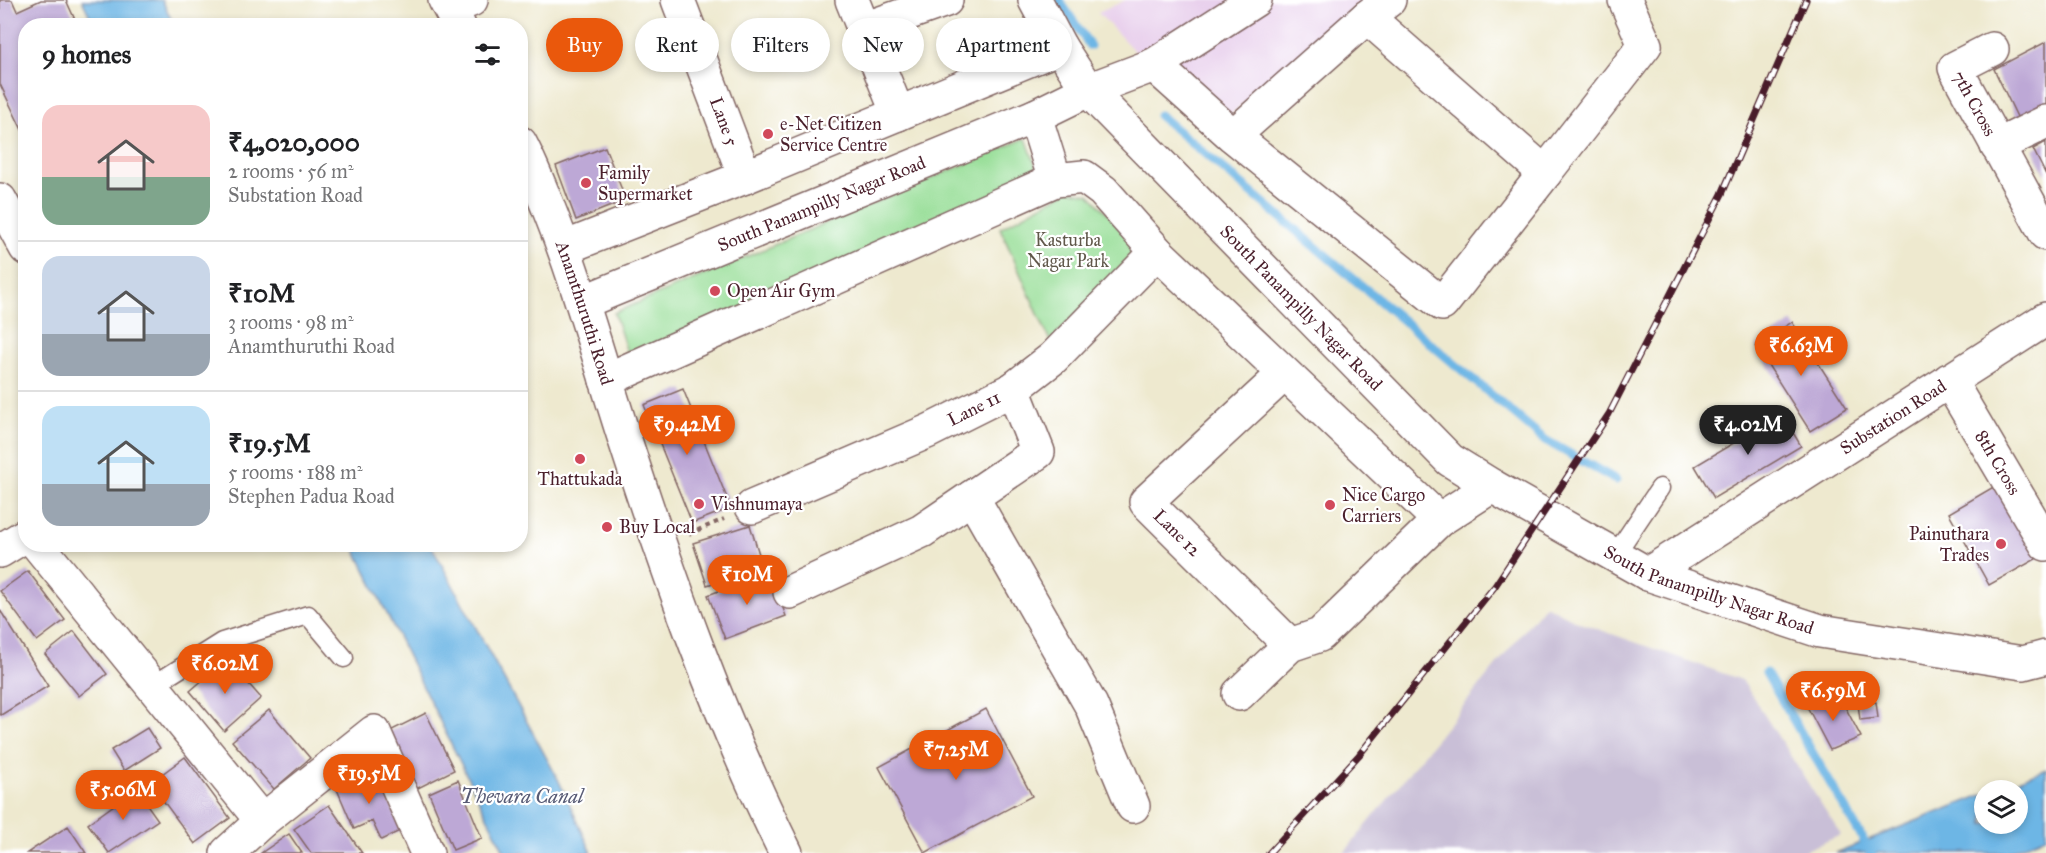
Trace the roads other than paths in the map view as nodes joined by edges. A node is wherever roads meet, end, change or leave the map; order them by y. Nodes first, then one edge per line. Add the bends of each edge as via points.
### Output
1 (678, 0) edge
2 (946, 0) edge
3 (1035, 0) edge
4 (1255, 0) edge
5 (1625, 0) edge
6 (1378, 8) edge
7 (858, 15) edge
8 (1045, 18) edge
9 (1992, 49) dead end
10 (1154, 64) junction
11 (1072, 65) edge
12 (1000, 72) edge
13 (1088, 90) junction
14 (898, 114) junction
15 (1035, 116) junction
16 (2046, 122) edge
17 (1233, 136) junction
18 (1997, 146) junction
19 (528, 162) edge
20 (1545, 173) junction
21 (745, 177) junction
22 (1055, 180) junction
23 (0, 200) edge
24 (18, 233) edge
25 (2046, 234) edge
26 (564, 248) junction
27 (1156, 252) junction
28 (583, 302) junction
29 (2046, 319) edge
30 (1284, 374) junction
31 (606, 380) junction
32 (1949, 380) junction
33 (1013, 389) junction
34 (1492, 486) junction
35 (1660, 488) dead end
36 (972, 497) junction
37 (752, 507) road end
38 (1439, 520) junction
39 (18, 540) edge
40 (2046, 544) edge
41 (0, 551) edge
42 (43, 552) edge
43 (1615, 555) junction
44 (1648, 574) junction
45 (790, 592) dead end
46 (1290, 645) junction
47 (2046, 657) edge
48 (344, 658) dead end
49 (152, 686) junction
50 (1239, 694) dead end
51 (1133, 806) dead end
52 (261, 821) junction
53 (227, 853) edge
54 (427, 853) edge
55 (786, 853) edge

1 - 21 street, Lane 5
2 - 7 street
3 - 8 street
4 - 10 street
5 - 20 street via 1645,45
6 - 17 street
6 - 20 street
7 - 14 street
9 - 18 street, 7th Cross via 1955,68
10 - 13 street
10 - 17 street
11 - 13 street
12 - 14 street
13 - 15 street, South Panampilly Nagar Road
13 - 34 street, South Panampilly Nagar Road via 1450,460
14 - 21 street
15 - 22 street
15 - 28 street, South Panampilly Nagar Road
16 - 18 street, 7th Cross
17 - 20 street via 1442,304
18 - 25 street, 7th Cross
19 - 26 street, Anamthuruthi Road
21 - 26 street
22 - 27 street via 1084,177 1103,191
22 - 31 street
23 - 24 street
26 - 28 street, Anamthuruthi Road
27 - 30 street
27 - 33 street, Lane 11 via 1053,358
28 - 31 street, Anamthuruthi Road
29 - 32 street, Substation Road
30 - 38 street
30 - 46 street, Lane 12 via 1146,501
31 - 55 street, Anamthuruthi Road via 659,547 736,747
32 - 40 street, 8th Cross
32 - 44 street, Substation Road
33 - 36 street via 1038,452
33 - 37 street, Lane 11 via 929,432
34 - 38 street
34 - 43 street, South Panampilly Nagar Road
35 - 43 lane
36 - 45 street via 922,531
36 - 51 street via 1091,705
38 - 46 street via 1320,635
39 - 41 street
42 - 49 street
43 - 44 street, South Panampilly Nagar Road
44 - 47 street, South Panampilly Nagar Road via 1820,631 2024,663
46 - 50 street
48 - 49 lane via 308,615 222,642
49 - 52 street
52 - 53 street
52 - 54 street via 374,732

